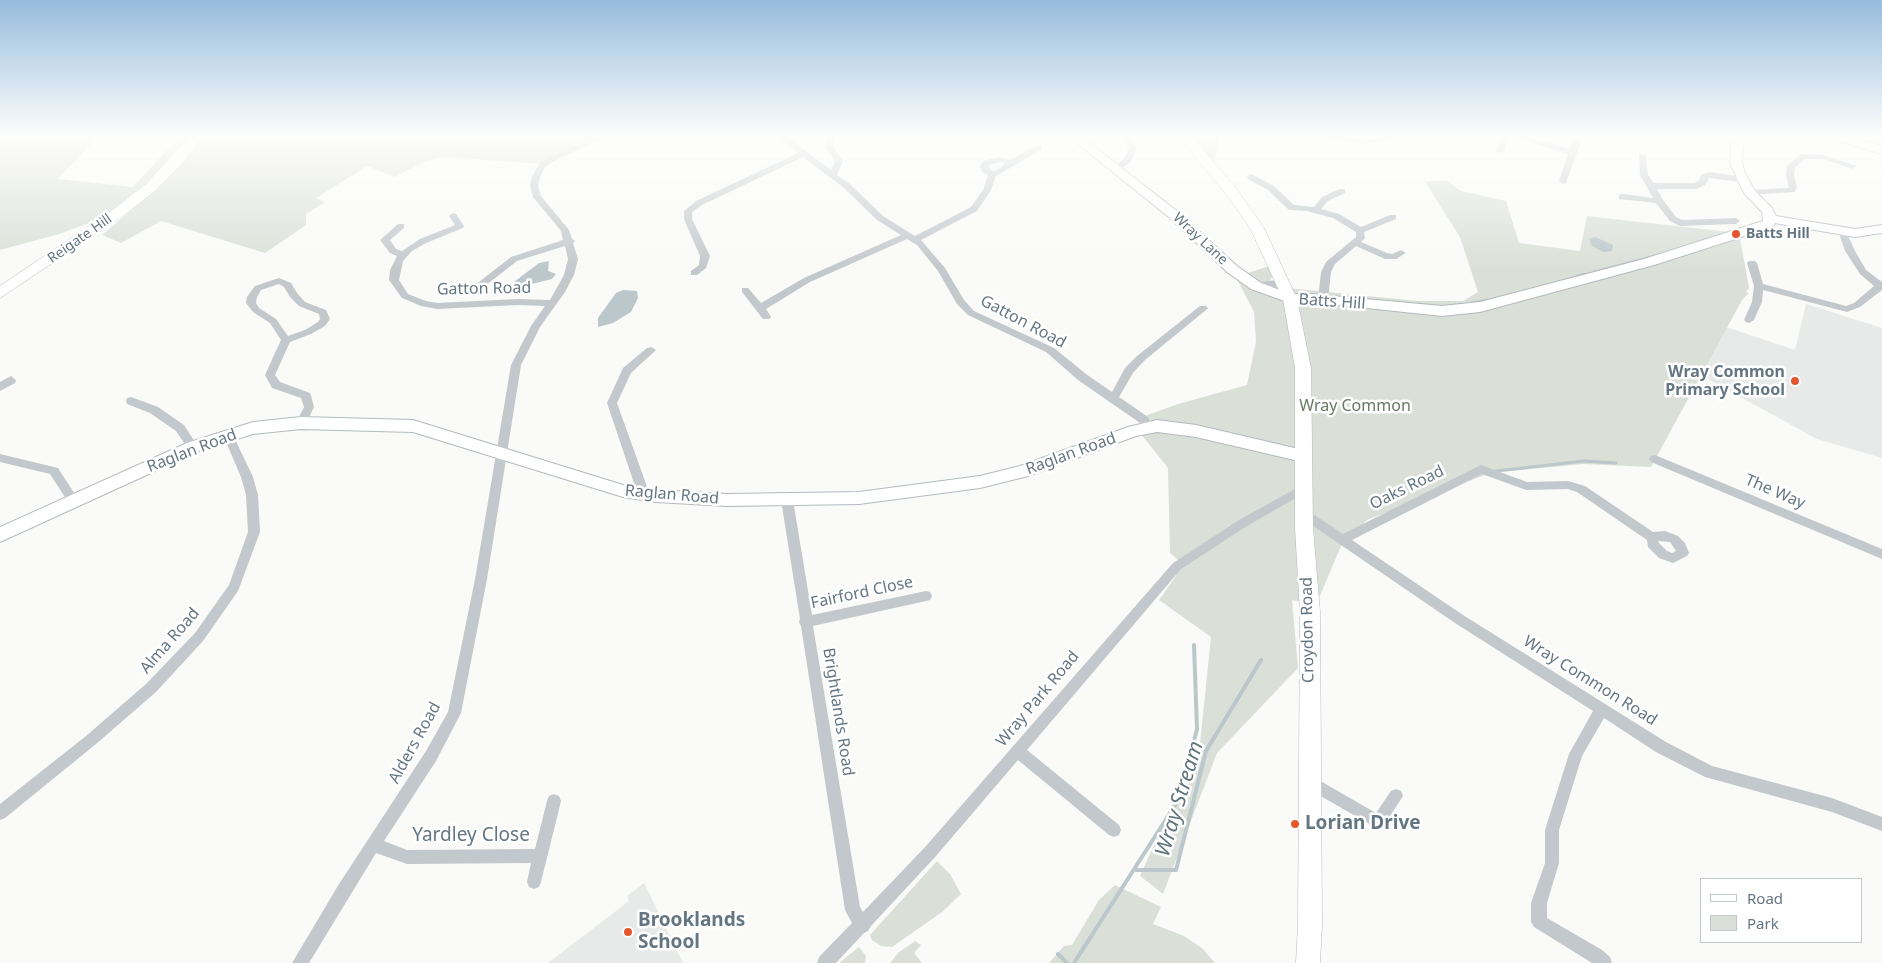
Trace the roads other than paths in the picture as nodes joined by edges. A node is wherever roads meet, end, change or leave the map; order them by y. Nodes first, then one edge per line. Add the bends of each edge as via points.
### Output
1 (156, 181) edge
2 (535, 181) edge
3 (746, 181) edge
4 (840, 181) edge
5 (990, 181) edge
6 (1131, 181) edge
7 (1223, 181) edge
8 (1258, 181) edge
9 (1648, 181) edge
10 (1703, 181) edge
11 (1742, 181) edge
12 (1792, 181) edge
13 (1652, 186) junction
14 (1342, 191) dead end
15 (1750, 194) junction
16 (1622, 197) dead end
17 (1659, 201) junction
18 (1316, 210) junction
19 (453, 216) dead end
20 (1393, 217) dead end
21 (1771, 219) junction
22 (1736, 221) dead end
23 (401, 226) dead end
24 (1882, 229) edge
25 (1360, 231) junction
26 (1842, 231) junction
27 (912, 237) junction
28 (570, 241) junction
29 (1356, 243) junction
30 (1401, 253) dead end
31 (402, 256) junction
32 (1752, 263) dead end
33 (703, 266) junction
34 (714, 270) dead end
35 (694, 273) dead end
36 (1282, 282) junction
37 (1256, 286) junction
38 (1760, 286) junction
39 (1881, 287) edge
40 (466, 289) dead end
41 (745, 290) dead end
42 (0, 293) edge
43 (1290, 299) junction
44 (1323, 300) junction
45 (552, 303) junction
46 (760, 308) junction
47 (1203, 308) dead end
48 (766, 317) dead end
49 (1749, 320) dead end
50 (286, 340) junction
51 (650, 350) dead end
52 (11, 380) dead end
53 (0, 387) edge
54 (1114, 397) junction
55 (131, 401) dead end
56 (300, 423) junction
57 (1149, 427) junction
58 (228, 435) junction
59 (193, 446) junction
60 (500, 453) junction
61 (1303, 456) junction
62 (0, 458) edge
63 (1655, 459) dead end
64 (1304, 488) junction
65 (644, 495) junction
66 (787, 500) junction
67 (74, 502) junction
68 (1304, 514) junction
69 (0, 535) edge
70 (1653, 538) dead end
71 (1342, 540) junction
72 (1882, 554) edge
73 (926, 596) dead end
74 (805, 622) junction
75 (1601, 710) junction
76 (1017, 750) junction
77 (1310, 782) junction
78 (1396, 796) dead end
79 (554, 801) dead end
80 (0, 813) edge
81 (1882, 824) edge
82 (1114, 830) dead end
83 (373, 845) junction
84 (540, 856) junction
85 (534, 882) dead end
86 (863, 926) junction
87 (300, 963) edge
88 (826, 963) edge
89 (1308, 963) edge
90 (1604, 963) edge

1 - 42 main road, Reigate Hill via 119,212
2 - 28 street, Gatton Road via 537,197 560,222
3 - 33 street via 688,211 688,219 706,256
4 - 27 street, Gatton Road via 880,218
5 - 27 street via 974,209
6 - 37 street, Wray Lane via 1174,215 1239,275
7 - 36 main road, Croydon Road via 1257,228
8 - 18 street via 1271,188 1292,208
9 - 13 street
10 - 13 street via 1696,186
11 - 15 street
12 - 15 street via 1792,190
13 - 17 street
14 - 18 street via 1325,199
15 - 21 street via 1768,211
16 - 17 street
17 - 22 street via 1680,223
18 - 25 street via 1336,216
19 - 31 street via 460,226 423,241
20 - 25 street
21 - 26 street
21 - 44 street, Batts Hill via 1764,226 1735,236 1480,307 1442,311
23 - 31 street via 385,240 393,251
24 - 26 street via 1855,233
25 - 29 street
26 - 39 street via 1860,266
27 - 46 street via 820,274
27 - 54 street, Gatton Road via 942,270 960,302 971,313 1044,347
28 - 40 street via 514,259 482,284
28 - 45 street, Gatton Road via 573,259 569,275
29 - 30 street via 1385,256
29 - 44 street via 1331,262 1324,282
31 - 45 street, Gatton Road via 394,280 405,296 424,304
32 - 38 street
33 - 34 street
33 - 35 street
36 - 37 street
36 - 43 main road, Croydon Road
37 - 43 street, Wray Lane
38 - 39 street via 1847,309
38 - 49 street
41 - 46 street
43 - 44 street, Batts Hill
43 - 61 main road, Croydon Road via 1303,368
45 - 60 street, Gatton Road via 525,343 516,365
46 - 48 street
47 - 54 street via 1141,358
50 - 50 street via 273,321 251,303 258,288 273,282 285,282 302,304 323,312 325,316 322,324
50 - 56 street via 270,375 276,385 306,396 310,407
51 - 65 street via 626,371 612,403
52 - 53 street
54 - 57 street, Gatton Road
55 - 59 street via 154,410 180,428
56 - 58 street, Raglan Road
56 - 60 street, Raglan Road via 413,426
57 - 61 street, Raglan Road via 1196,431
57 - 66 street, Raglan Road via 1004,478 896,494
58 - 59 street, Raglan Road
58 - 80 street, Alma Road via 252,494 254,532 234,587 199,637 151,688
59 - 67 street, Raglan Road
60 - 65 street, Raglan Road via 598,485
60 - 83 street, Alders Road via 481,579 454,713 431,756
61 - 64 main road, Croydon Road
62 - 67 street via 54,471
63 - 72 street, The Way
64 - 68 main road, Croydon Road
64 - 76 street, Wray Park Road via 1177,566
65 - 66 street, Raglan Road
66 - 74 street, Brightlands Road
67 - 69 street, Raglan Road
68 - 71 street, Wray Common Road
68 - 77 main road, Croydon Road via 1310,612
70 - 71 street, Oaks Road via 1581,489 1568,485 1526,486 1488,470 1479,470
71 - 75 street, Wray Common Road
73 - 74 street, Fairford Close
74 - 86 street, Brightlands Road via 852,910
75 - 81 street, Wray Common Road via 1710,772 1832,805
75 - 90 street via 1576,754 1552,830 1552,863 1539,902 1539,922
76 - 82 street
76 - 86 street, Wray Park Road
77 - 78 street via 1378,822
77 - 89 main road, Croydon Road
79 - 84 street, Yardley Close
83 - 84 street, Yardley Close via 407,858
83 - 87 street, Alders Road
84 - 85 street, Yardley Close
86 - 88 street, Wray Park Road

